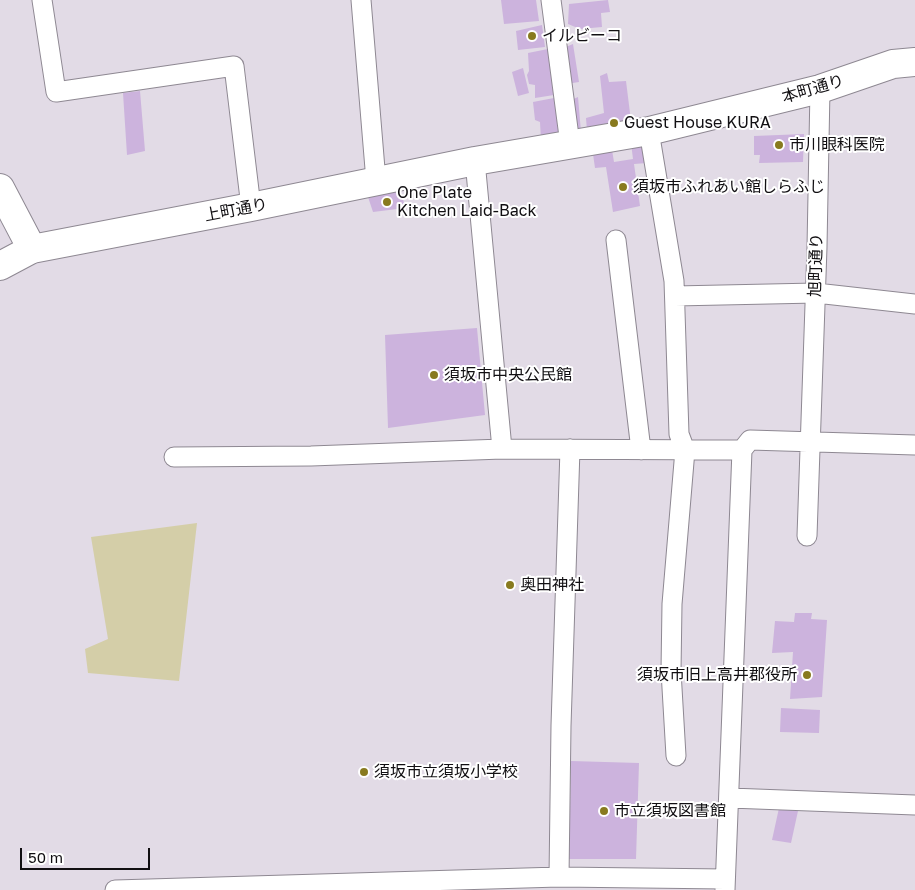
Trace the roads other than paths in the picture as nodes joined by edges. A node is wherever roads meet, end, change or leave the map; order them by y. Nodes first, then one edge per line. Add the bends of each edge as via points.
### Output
1 (42, 0) edge
2 (361, 0) edge
3 (551, 0) edge
4 (915, 62) edge
5 (820, 89) junction
6 (649, 131) junction
7 (570, 144) junction
8 (474, 161) junction
9 (376, 181) junction
10 (0, 188) edge
11 (252, 207) junction
12 (616, 240) dead end
13 (32, 249) junction
14 (0, 266) edge
15 (816, 293) junction
16 (675, 296) junction
17 (915, 304) edge
18 (810, 441) junction
19 (915, 445) edge
20 (502, 449) junction
21 (570, 449) junction
22 (642, 450) junction
23 (685, 450) junction
24 (742, 450) junction
25 (174, 457) dead end
26 (807, 536) dead end
27 (676, 756) dead end
28 (730, 798) junction
29 (915, 806) edge
30 (560, 877) junction
31 (532, 884) edge
32 (725, 885) edge
33 (115, 890) edge

1 - 11 street via 56,92 234,66
2 - 9 street
3 - 7 street
4 - 5 main road, 本町通り via 893,64
5 - 6 main road, 本町通り
5 - 15 street, 旭町通り
6 - 7 main road, 本町通り
6 - 16 street
7 - 8 main road, 本町通り
8 - 9 main road, 上町通り
8 - 20 street
9 - 11 main road, 上町通り
10 - 13 main road
11 - 13 main road, 上町通り
12 - 22 street
13 - 14 main road, 上町通り
15 - 16 street
15 - 17 street
15 - 18 street, 旭町通り
16 - 23 street via 679,434
18 - 19 street
18 - 24 street via 750,440
18 - 26 street, 旭町通り
20 - 21 street
20 - 25 street
21 - 22 street
21 - 30 street via 561,726
22 - 23 street
23 - 24 street
23 - 27 street via 672,604 670,671
24 - 28 street
28 - 29 street
28 - 32 street
30 - 31 street
30 - 32 street
31 - 33 street

